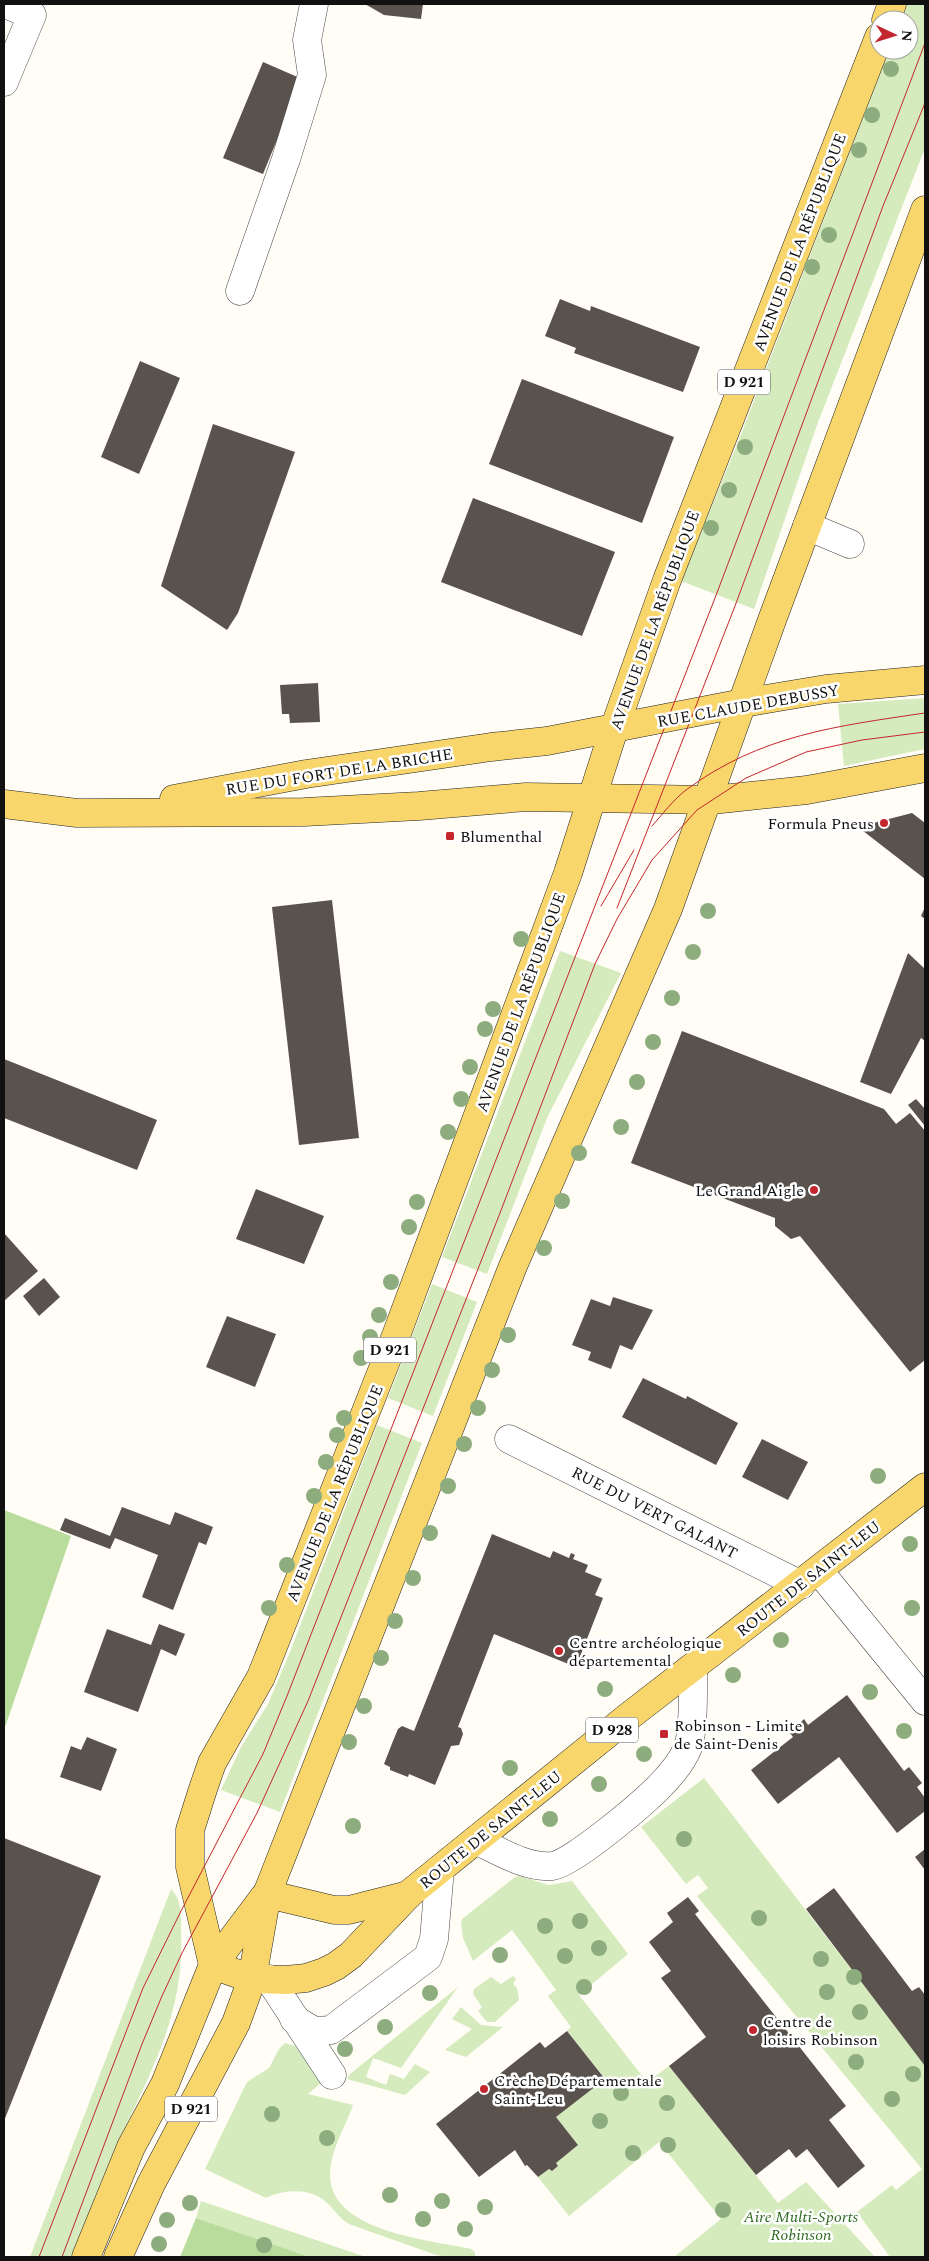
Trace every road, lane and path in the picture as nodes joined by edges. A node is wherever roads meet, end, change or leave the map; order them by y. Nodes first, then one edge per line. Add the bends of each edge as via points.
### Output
1 (6, 4) edge
2 (314, 4) edge
3 (870, 60) edge
4 (4, 82) edge
5 (925, 210) edge
6 (240, 291) dead end
7 (807, 526) junction
8 (850, 544) dead end
9 (925, 680) edge
10 (743, 703) junction
11 (614, 729) junction
12 (572, 736) joint
13 (925, 768) edge
14 (591, 798) junction
15 (708, 800) junction
16 (4, 804) edge
17 (108, 812) junction
18 (509, 1439) dead end
19 (925, 1487) edge
20 (810, 1578) junction
21 (693, 1667) junction
22 (925, 1701) edge
23 (476, 1840) junction
24 (440, 1869) junction
25 (267, 1894) junction
26 (410, 1894) junction
27 (212, 1965) junction
28 (260, 1979) junction
29 (294, 2019) junction
30 (332, 2074) dead end
31 (86, 2257) edge
32 (118, 2257) edge

1 - 4 street via 32,15
2 - 6 street via 307,40 312,75
3 - 11 main road, AVENUE DE LA RÉPUBLIQUE / D 921 via 667,580
5 - 7 main road, D 921
7 - 8 street
7 - 10 main road, D 921
9 - 10 main road, RUE CLAUDE DEBUSSY via 826,689
10 - 11 main road, RUE CLAUDE DEBUSSY
10 - 15 main road, D 921
11 - 12 main road, RUE CLAUDE DEBUSSY
11 - 14 main road, AVENUE DE LA RÉPUBLIQUE / D 921
12 - 17 main road, RUE DU FORT DE LA BRICHE via 306,774
13 - 15 main road via 807,790
14 - 15 main road
14 - 17 main road, RUE DU FORT DE LA BRICHE via 526,797 304,812
14 - 27 main road, AVENUE DE LA RÉPUBLIQUE / D 921 via 568,873 397,1333 261,1677 212,1763 203,1789 190,1830 190,1867
15 - 25 main road, D 921 via 657,937 513,1266
16 - 17 main road, RUE DU FORT DE LA BRICHE via 77,813
18 - 20 street, RUE DU VERT GALANT
19 - 20 main road, ROUTE DE SAINT-LEU / D 928
20 - 21 main road, ROUTE DE SAINT-LEU / D 928
20 - 22 street
21 - 23 main road, ROUTE DE SAINT-LEU / D 928
21 - 23 street via 688,1746 660,1787 629,1813 578,1853 555,1866 522,1861
23 - 24 main road, ROUTE DE SAINT-LEU / D 928
24 - 26 main road, ROUTE DE SAINT-LEU / D 928
24 - 29 street via 434,1940 428,1957 330,2030 314,2030
25 - 26 main road, ROUTE DE SAINT-LEU / D 928 via 334,1910 349,1910
25 - 27 main road
25 - 28 main road, D 921
26 - 28 main road, ROUTE DE SAINT-LEU / D 928 via 351,1955 336,1966 306,1978
27 - 28 main road
27 - 31 main road, D 921 via 165,2084 131,2147
28 - 29 street
28 - 32 main road, D 921 via 150,2184
29 - 30 street

